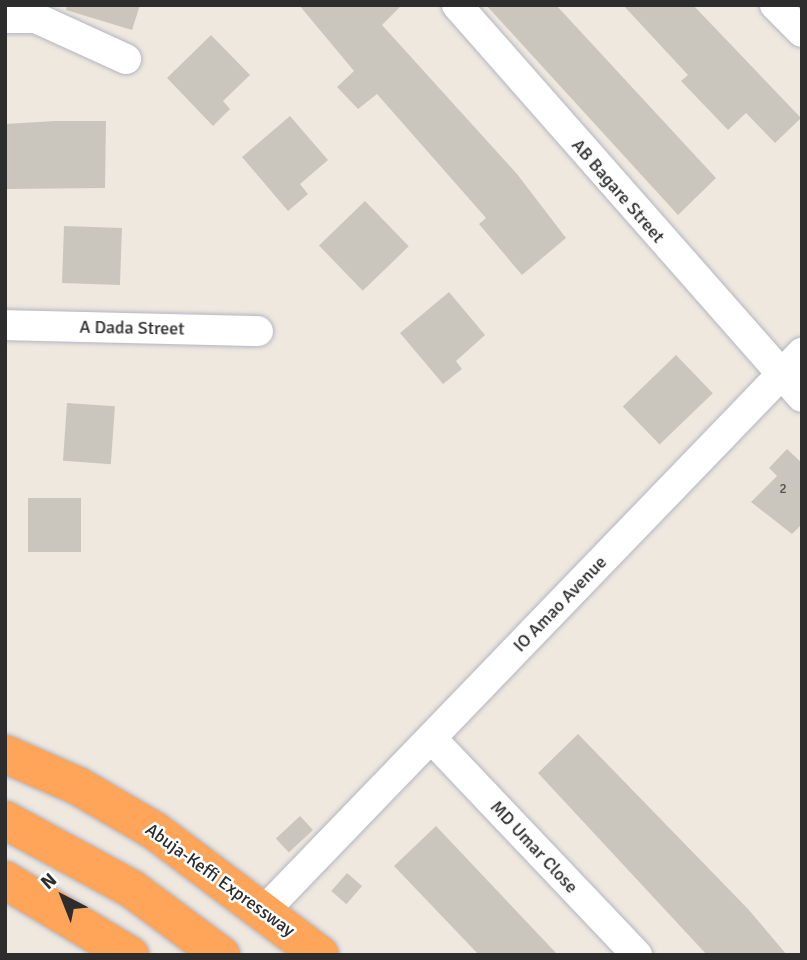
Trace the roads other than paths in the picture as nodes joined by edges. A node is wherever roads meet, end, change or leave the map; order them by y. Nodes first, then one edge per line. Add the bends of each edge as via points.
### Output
1 (457, 5) edge
2 (775, 5) edge
3 (5, 18) edge
4 (802, 32) edge
5 (126, 58) dead end
6 (5, 325) edge
7 (258, 331) dead end
8 (802, 353) edge
9 (780, 376) junction
10 (802, 397) edge
11 (432, 739) junction
12 (5, 754) edge
13 (5, 820) edge
14 (5, 880) edge
15 (265, 910) junction
16 (130, 955) edge
17 (221, 955) edge
18 (320, 955) edge
19 (637, 955) edge

1 - 9 street, AB Bagare Street
2 - 4 street
3 - 5 street via 36,18
6 - 7 street, A Dada Street
8 - 9 street, IO Amao Avenue
9 - 10 street, AB Bagare Street
9 - 11 street, IO Amao Avenue
11 - 15 street, IO Amao Avenue
11 - 19 street, MD Umar Close
12 - 15 highway, Abuja-Keffi Expressway via 78,786 155,831
13 - 17 highway via 132,889
14 - 16 highway
15 - 18 highway, Abuja-Keffi Expressway

